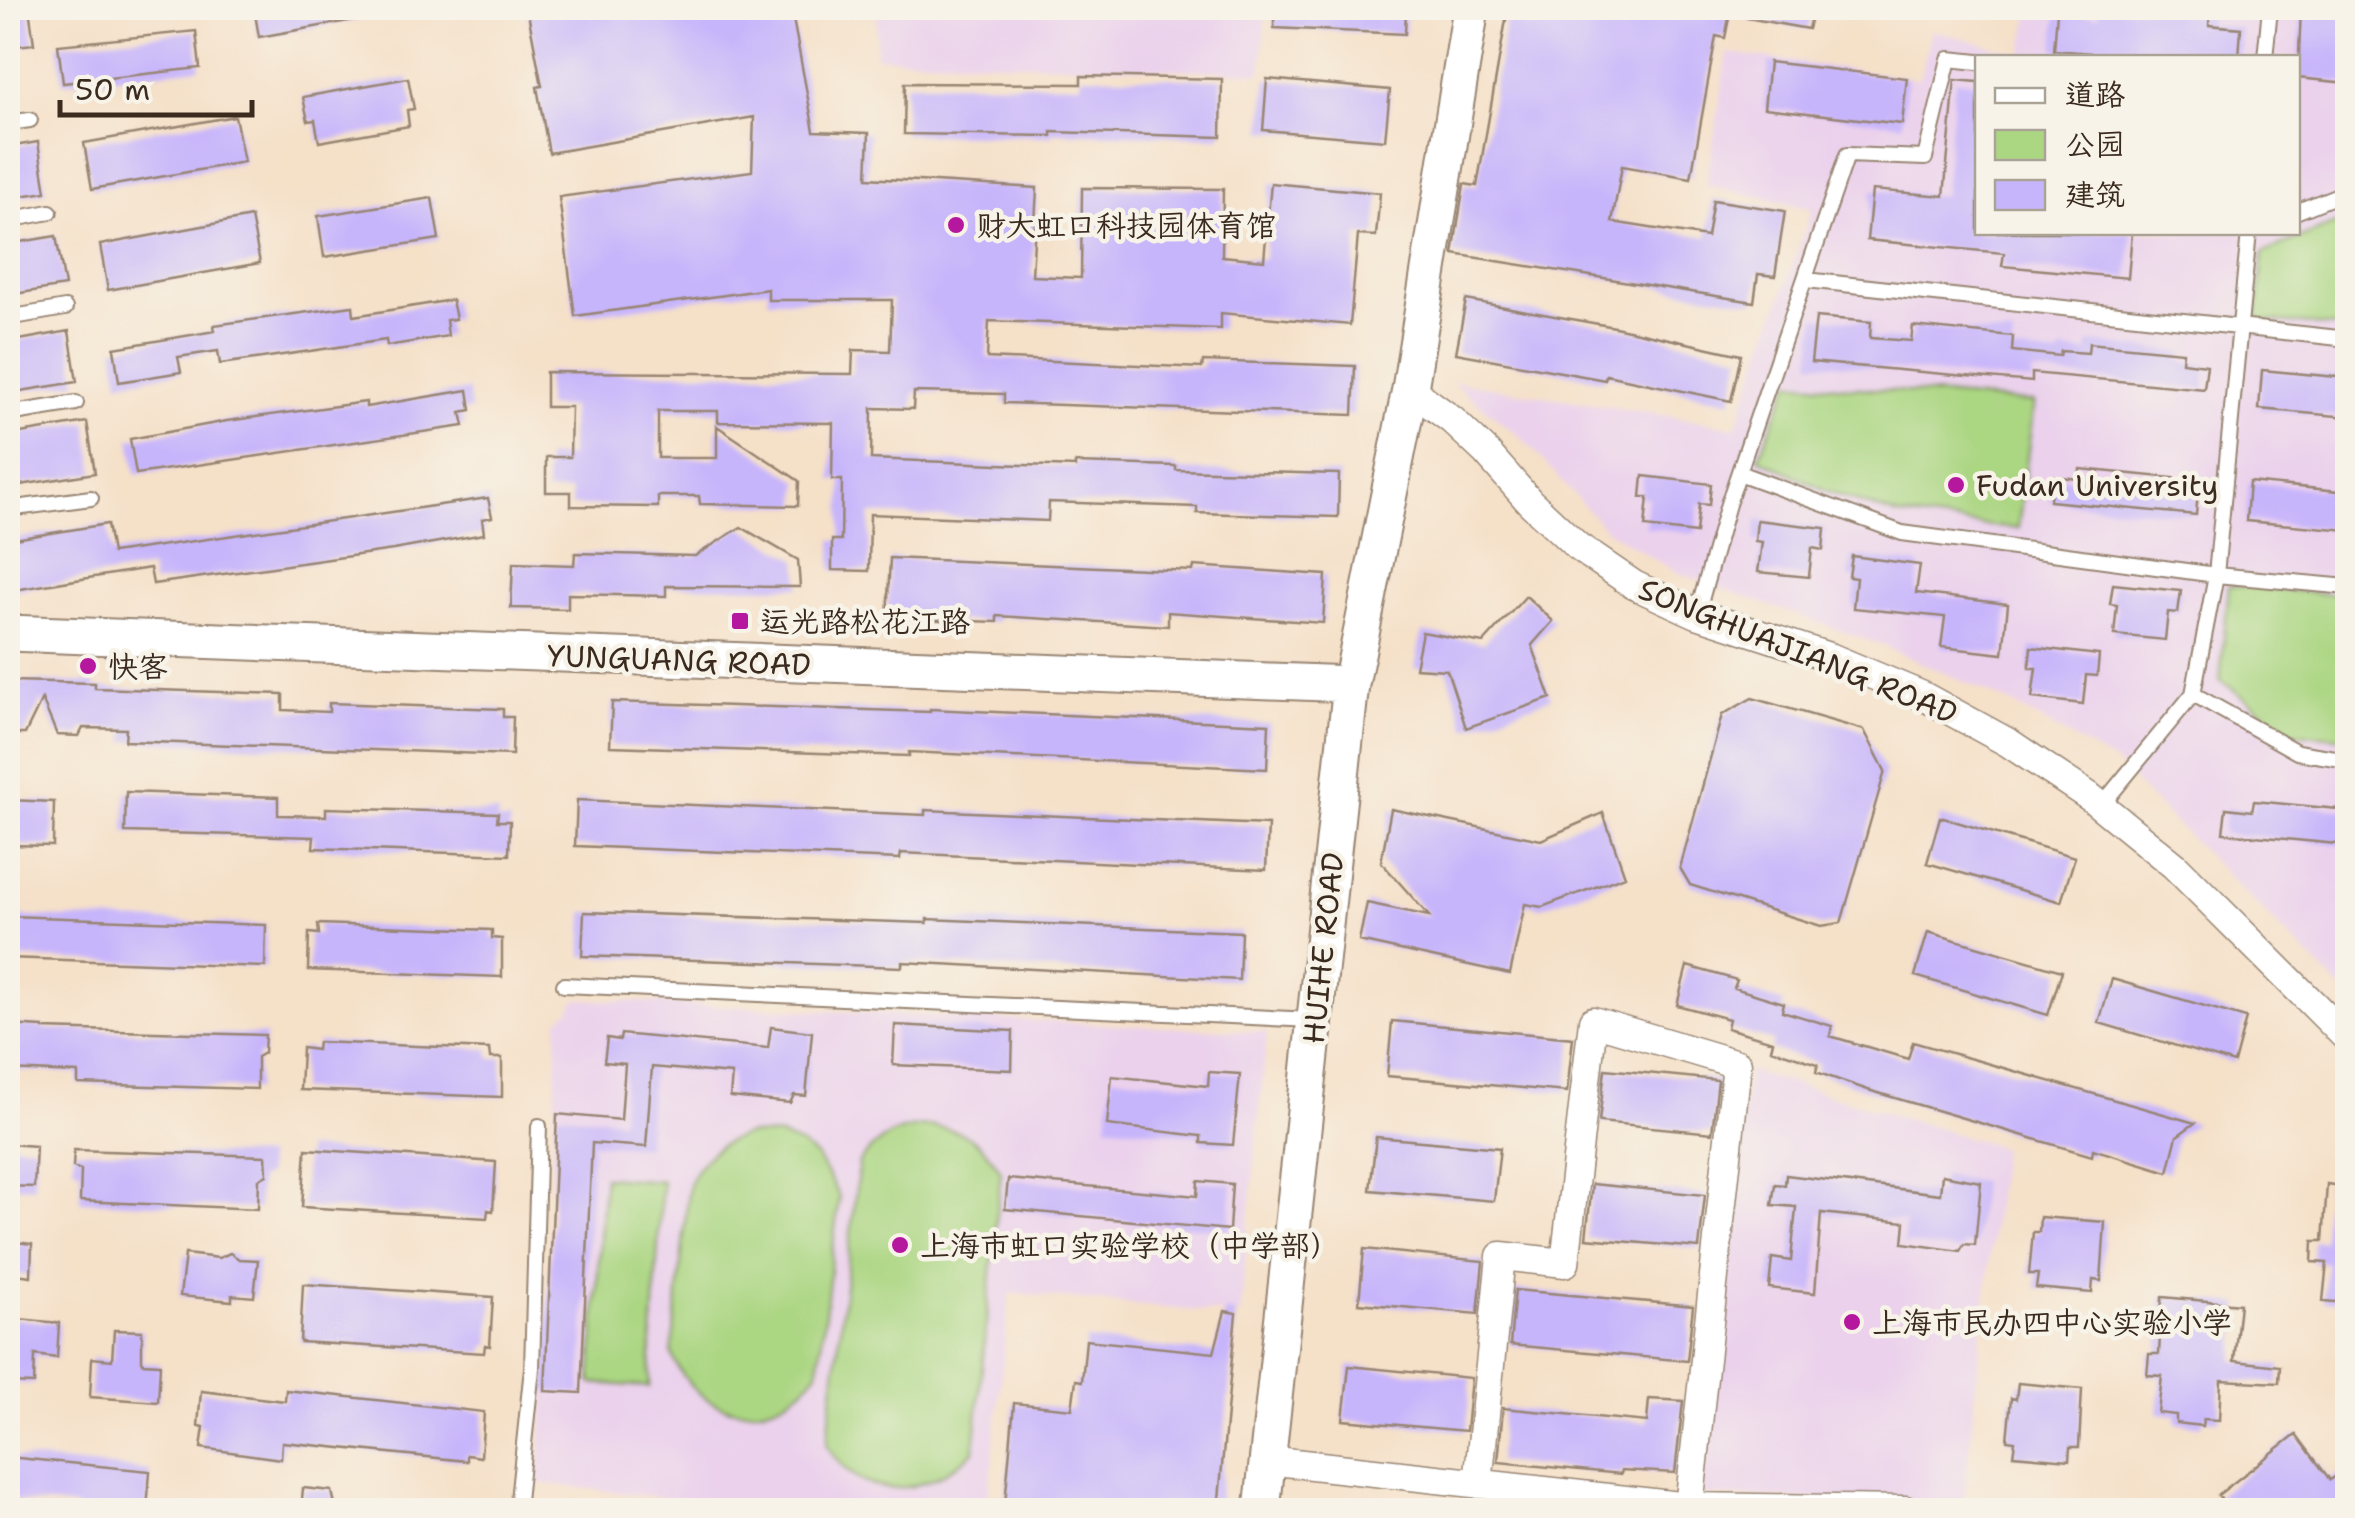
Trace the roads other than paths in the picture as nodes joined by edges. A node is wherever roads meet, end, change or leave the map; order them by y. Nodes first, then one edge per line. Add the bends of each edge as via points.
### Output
1 (1471, 8) edge
2 (2270, 8) edge
3 (2266, 55) edge
4 (1975, 62) edge
5 (30, 120) dead end
6 (8, 123) edge
7 (2348, 191) edge
8 (2300, 210) edge
9 (50, 212) dead end
10 (8, 220) edge
11 (2249, 235) edge
12 (1806, 280) junction
13 (65, 308) dead end
14 (8, 318) edge
15 (2240, 327) junction
16 (2348, 338) edge
17 (1410, 389) junction
18 (76, 403) dead end
19 (8, 414) edge
20 (1738, 474) junction
21 (92, 498) dead end
22 (8, 509) edge
23 (2216, 575) junction
24 (2348, 587) edge
25 (1697, 614) junction
26 (8, 633) edge
27 (1352, 684) junction
28 (2193, 694) junction
29 (2348, 760) edge
30 (2100, 806) junction
31 (564, 986) dead end
32 (1315, 1020) junction
33 (2348, 1039) edge
34 (539, 1126) dead end
35 (1267, 1460) junction
36 (1478, 1484) junction
37 (1689, 1509) edge
38 (517, 1510) edge
39 (1262, 1510) edge
40 (1906, 1510) edge

1 - 17 street
2 - 3 lane
4 - 12 lane via 1949,58 1925,158 1847,155
5 - 6 lane
7 - 8 lane
9 - 10 lane
11 - 15 lane
12 - 15 lane
12 - 20 lane
13 - 14 lane
15 - 16 lane
15 - 23 lane
17 - 25 street, SONGHUAJIANG ROAD via 1475,441 1577,546 1634,586
17 - 27 street, HUIHE ROAD
18 - 19 lane
20 - 23 lane via 1902,534
20 - 25 lane
21 - 22 lane
23 - 24 lane
23 - 28 lane
25 - 30 street, SONGHUAJIANG ROAD via 1923,696 2009,743
26 - 27 street, YUNGUANG ROAD
27 - 32 street, HUIHE ROAD
28 - 29 lane via 2296,752
28 - 30 lane
30 - 33 street, SONGHUAJIANG ROAD via 2175,866
31 - 32 lane
32 - 35 street, HUIHE ROAD
34 - 38 lane via 532,1368
35 - 36 street
35 - 39 street, HUIHE ROAD
36 - 37 street
36 - 37 street via 1502,1256 1565,1263 1593,1021 1737,1064
37 - 40 street

